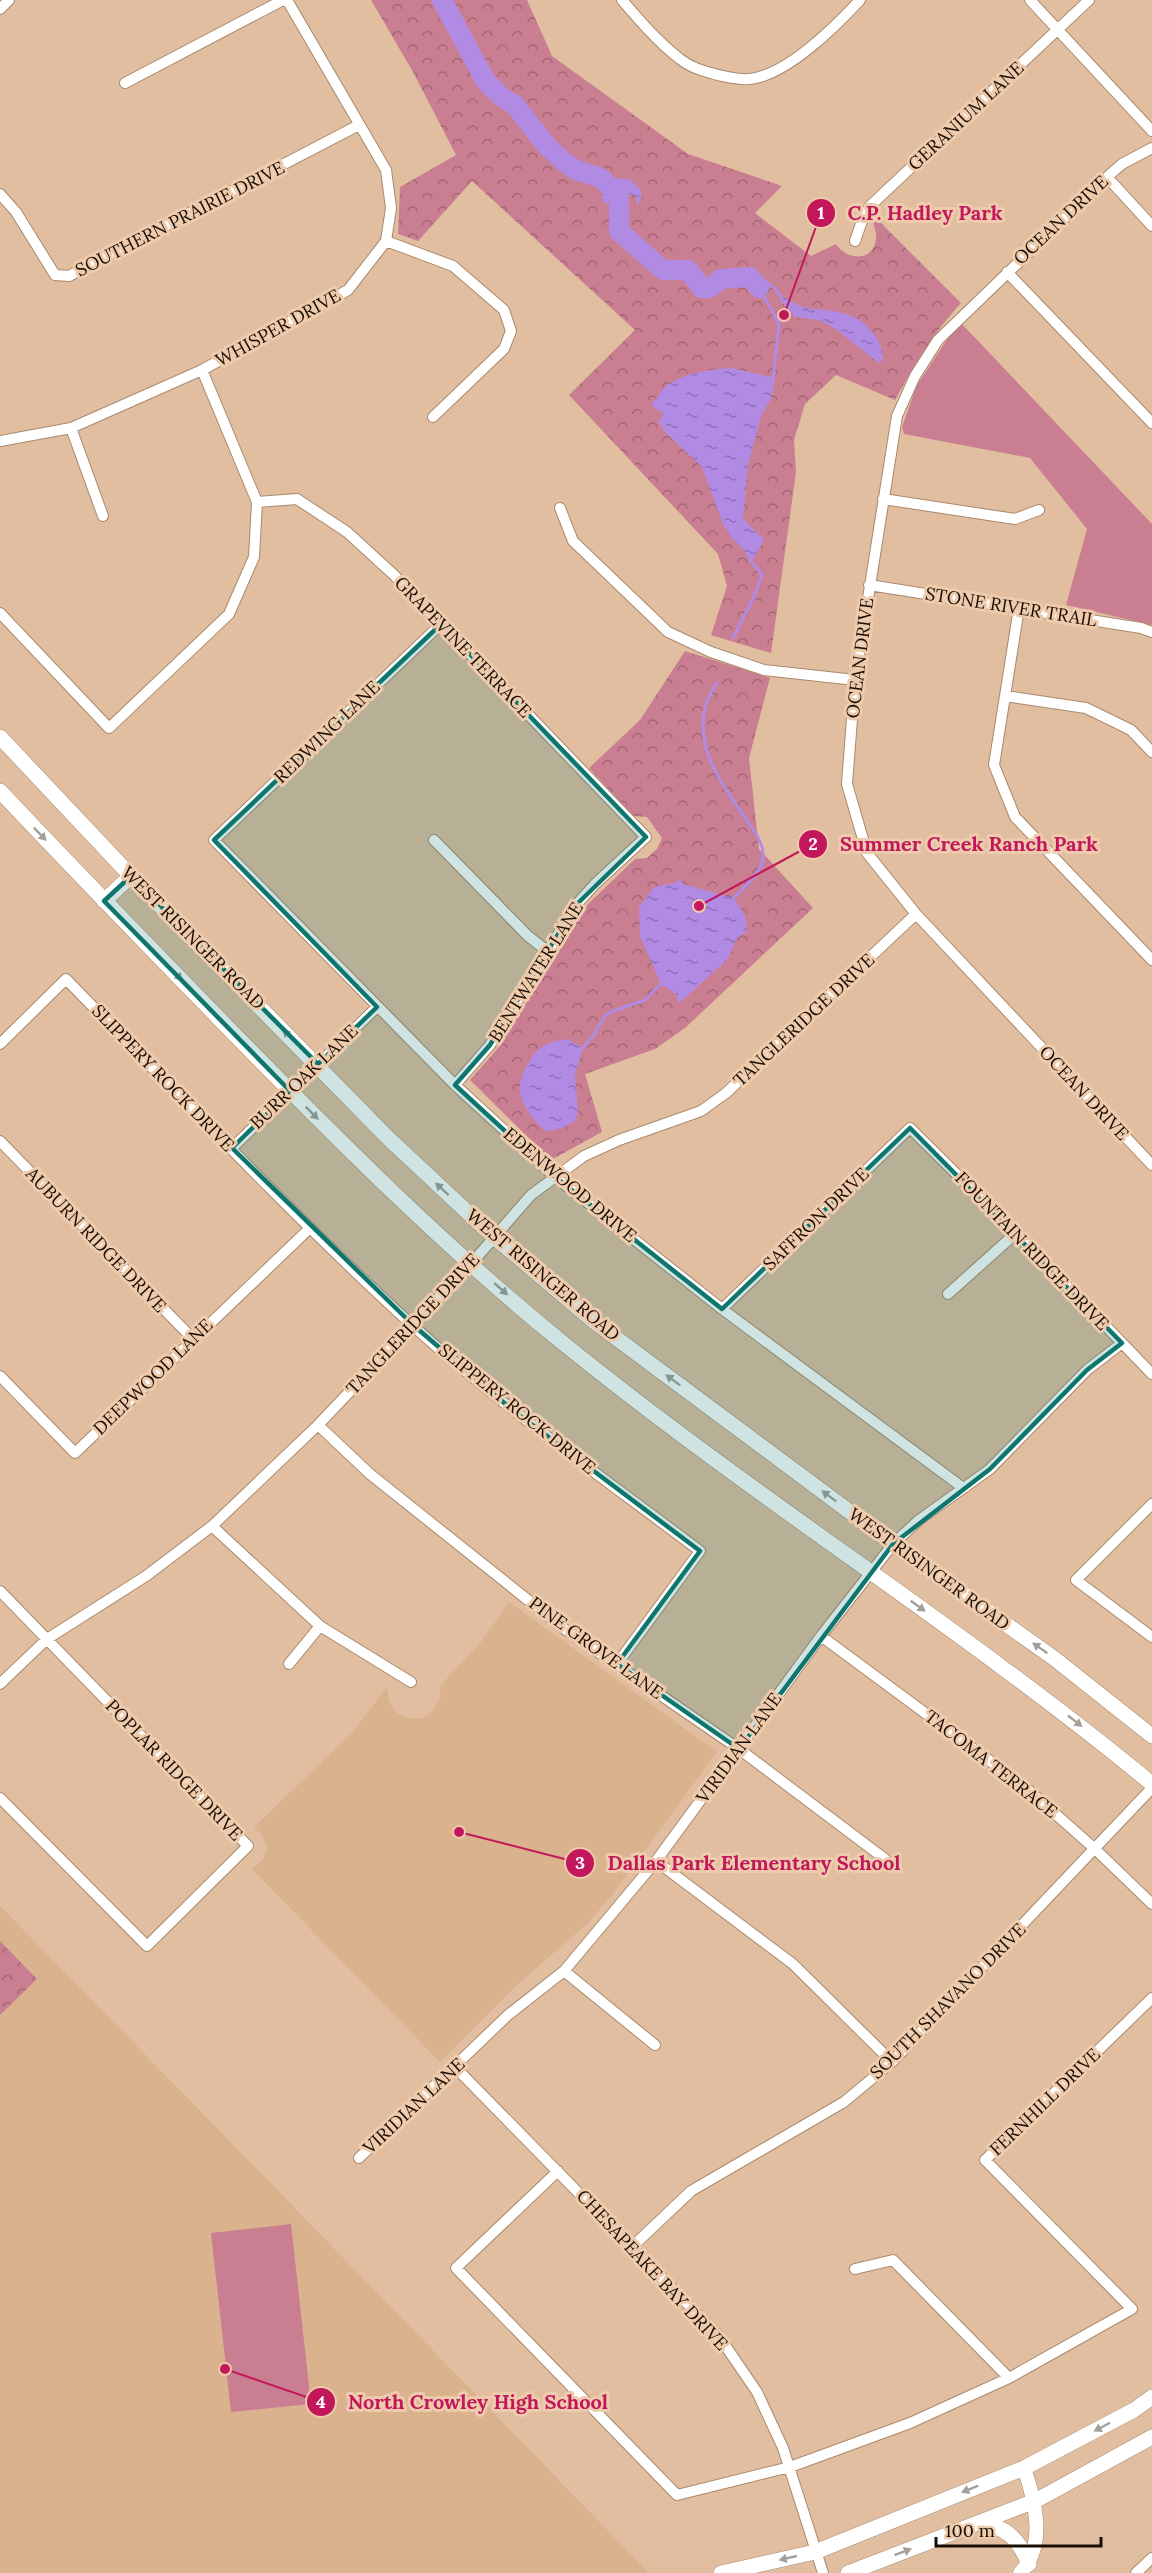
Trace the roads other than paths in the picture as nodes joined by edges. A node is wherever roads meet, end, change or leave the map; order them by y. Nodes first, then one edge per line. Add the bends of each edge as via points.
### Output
1 (9, 0) edge
2 (285, 0) edge
3 (622, 0) edge
4 (860, 0) edge
5 (1030, 0) edge
6 (1089, 0) edge
7 (0, 9) edge
8 (1058, 30) junction
9 (125, 83) dead end
10 (359, 125) junction
11 (1152, 131) edge
12 (1152, 148) edge
13 (1107, 177) junction
14 (0, 194) edge
15 (1152, 226) edge
16 (386, 241) junction
17 (855, 241) dead end
18 (1007, 272) junction
19 (202, 370) junction
20 (433, 417) dead end
21 (1152, 423) edge
22 (71, 428) junction
23 (0, 441) edge
24 (883, 498) junction
25 (257, 502) junction
26 (560, 508) dead end
27 (1040, 510) dead end
28 (104, 516) dead end
29 (869, 585) junction
30 (1019, 608) junction
31 (0, 613) edge
32 (441, 624) junction
33 (1152, 632) edge
34 (855, 680) junction
35 (1005, 696) junction
36 (0, 737) edge
37 (1152, 752) edge
38 (0, 791) edge
39 (646, 837) joint
40 (214, 840) joint
41 (434, 840) dead end
42 (131, 876) junction
43 (104, 901) junction
44 (916, 914) junction
45 (547, 951) junction
46 (1152, 960) edge
47 (377, 1007) junction
48 (0, 1044) edge
49 (318, 1064) junction
50 (455, 1085) junction
51 (290, 1091) junction
52 (910, 1128) joint
53 (0, 1141) edge
54 (232, 1148) junction
55 (1152, 1165) edge
56 (554, 1176) junction
57 (310, 1228) junction
58 (1016, 1233) junction
59 (494, 1237) junction
60 (471, 1264) junction
61 (948, 1294) dead end
62 (722, 1309) junction
63 (413, 1325) junction
64 (192, 1338) junction
65 (1122, 1343) junction
66 (1152, 1374) edge
67 (0, 1376) edge
68 (318, 1425) junction
69 (962, 1487) junction
70 (1152, 1504) edge
71 (212, 1526) junction
72 (893, 1544) junction
73 (870, 1572) junction
74 (0, 1591) edge
75 (320, 1626) junction
76 (821, 1636) junction
77 (1152, 1637) edge
78 (47, 1639) junction
79 (289, 1664) dead end
80 (618, 1664) junction
81 (411, 1682) dead end
82 (0, 1684) edge
83 (1152, 1736) edge
84 (739, 1749) junction
85 (1152, 1786) edge
86 (0, 1798) edge
87 (1095, 1849) junction
88 (885, 1859) dead end
89 (656, 1861) junction
90 (1152, 1904) edge
91 (564, 1971) junction
92 (1152, 1998) edge
93 (655, 2045) dead end
94 (892, 2062) junction
95 (455, 2067) junction
96 (359, 2158) dead end
97 (558, 2171) junction
98 (632, 2247) junction
99 (855, 2269) dead end
100 (1010, 2378) junction
101 (1152, 2397) edge
102 (1152, 2437) edge
103 (790, 2467) junction
104 (1024, 2468) junction
105 (1035, 2501) junction
106 (979, 2523) junction
107 (815, 2552) junction
108 (1152, 2558) edge
109 (1025, 2568) edge
110 (721, 2573) edge
111 (823, 2573) edge
112 (848, 2573) edge
113 (1136, 2573) edge

1 - 7 street
2 - 9 street
2 - 10 street, WHISPER DRIVE
3 - 4 street via 649,31 696,70 750,79 768,74 810,48
5 - 8 street
6 - 8 street, GERANIUM LANE
8 - 11 street
8 - 17 street, GERANIUM LANE via 870,206
10 - 14 street, SOUTHERN PRAIRIE DRIVE via 69,276 55,275 16,212
10 - 16 street, WHISPER DRIVE via 386,170 391,208
12 - 13 street, OCEAN DRIVE
13 - 15 street
13 - 18 street, OCEAN DRIVE
16 - 19 street, WHISPER DRIVE via 348,290
16 - 20 street via 453,266 504,310 511,331 504,349
18 - 21 street
18 - 24 street, OCEAN DRIVE via 938,340 915,376 897,416
19 - 22 street, WHISPER DRIVE
19 - 25 street
22 - 23 street, WHISPER DRIVE
22 - 28 street
24 - 27 street via 1015,519
24 - 29 street, OCEAN DRIVE
25 - 31 street via 254,557 229,614 109,728
25 - 32 street, GRAPEVINE TERRACE via 297,499 347,532
26 - 34 street via 573,541 668,632 764,670
29 - 30 street, STONE RIVER TRAIL
29 - 34 street, OCEAN DRIVE
30 - 33 street, STONE RIVER TRAIL
30 - 35 street
32 - 39 street, GRAPEVINE TERRACE
32 - 40 street, REDWING LANE
34 - 44 street, OCEAN DRIVE via 847,784 867,853
35 - 37 street via 1086,708 1131,730
35 - 46 street via 994,765 1015,817
36 - 42 main road, WEST RISINGER ROAD
38 -> 43 main road, WEST RISINGER ROAD
39 - 45 street, BENTWATER LANE via 594,884
40 - 47 street, EDENWOOD DRIVE
41 - 45 street
42 - 43 main road
49 -> 42 main road, WEST RISINGER ROAD
43 -> 51 main road, WEST RISINGER ROAD
44 - 55 street, OCEAN DRIVE
44 - 56 street, TANGLERIDGE DRIVE via 726,1093 700,1111 584,1156
45 - 50 street, BENTWATER LANE via 490,1046
47 - 49 street, BURR OAK LANE
47 - 50 street, EDENWOOD DRIVE
48 - 54 street, SLIPPERY ROCK DRIVE via 66,979
49 - 51 street, BURR OAK LANE
59 -> 49 main road, WEST RISINGER ROAD via 388,1138
50 - 56 street, EDENWOOD DRIVE
51 - 54 street, BURR OAK LANE
51 -> 60 main road, WEST RISINGER ROAD
52 - 58 street, FOUNTAIN RIDGE DRIVE
52 - 62 street, SAFFRON DRIVE
53 - 64 street, AUBURN RIDGE DRIVE
54 - 57 street, SLIPPERY ROCK DRIVE
56 - 59 street, TANGLERIDGE DRIVE via 531,1195
56 - 62 street, EDENWOOD DRIVE
57 - 63 street, SLIPPERY ROCK DRIVE
57 - 64 street, DEEPWOOD LANE
58 - 61 street
58 - 65 street, FOUNTAIN RIDGE DRIVE
59 - 60 street, TANGLERIDGE DRIVE
72 -> 59 main road, WEST RISINGER ROAD via 596,1323
60 - 63 street, TANGLERIDGE DRIVE
60 -> 73 main road, WEST RISINGER ROAD via 581,1357
62 - 69 street, EDENWOOD DRIVE
63 - 68 street, TANGLERIDGE DRIVE
63 - 80 street, SLIPPERY ROCK DRIVE via 510,1408 700,1551
64 - 67 street, DEEPWOOD LANE via 75,1453
65 - 66 street, FOUNTAIN RIDGE DRIVE
65 - 69 street, VIRIDIAN LANE via 1087,1370 990,1469
68 - 71 street, TANGLERIDGE DRIVE
68 - 80 street, PINE GROVE LANE via 388,1489 563,1628
69 - 72 street, VIRIDIAN LANE
70 - 77 street via 1076,1580
71 - 75 street
71 - 78 street, TANGLERIDGE DRIVE via 146,1576
72 - 73 street, VIRIDIAN LANE
83 -> 72 main road, WEST RISINGER ROAD via 1055,1659
73 - 76 street, VIRIDIAN LANE
73 -> 85 main road, WEST RISINGER ROAD via 1076,1721
74 - 78 street, POPLAR RIDGE DRIVE
75 - 79 street
75 - 81 street
76 - 84 street, VIRIDIAN LANE
76 - 87 street, TACOMA TERRACE via 1025,1787
78 - 82 street, TANGLERIDGE DRIVE
78 - 86 street, POPLAR RIDGE DRIVE via 248,1846 147,1946
80 - 84 street, PINE GROVE LANE
84 - 88 street, PINE GROVE LANE
84 - 89 street, VIRIDIAN LANE
85 - 87 street, SOUTH SHAVANO DRIVE
87 - 90 street, TACOMA TERRACE
87 - 94 street, SOUTH SHAVANO DRIVE
89 - 91 street, VIRIDIAN LANE
89 - 94 street via 793,1964
91 - 93 street
91 - 95 street, VIRIDIAN LANE via 508,2015
92 - 100 street, FERNHILL DRIVE via 985,2160 1132,2309
94 - 98 street, SOUTH SHAVANO DRIVE via 844,2102 691,2191
95 - 96 street, VIRIDIAN LANE
95 - 97 street, CHESAPEAKE BAY DRIVE
97 - 98 street, CHESAPEAKE BAY DRIVE
97 - 103 street via 456,2268 677,2495
98 - 103 street, CHESAPEAKE BAY DRIVE via 718,2335 757,2392
99 - 100 street via 893,2260
100 - 103 street via 910,2423
101 -> 104 main road
102 - 105 main road
103 - 107 street, CHESAPEAKE BAY DRIVE
104 - 105 street
104 -> 107 main road
105 - 106 main road
105 - 109 street via 1036,2529
106 - 109 main road via 997,2526 1022,2546
112 -> 106 main road
107 -> 110 main road
107 - 111 street, CHESAPEAKE BAY DRIVE
108 - 113 street

